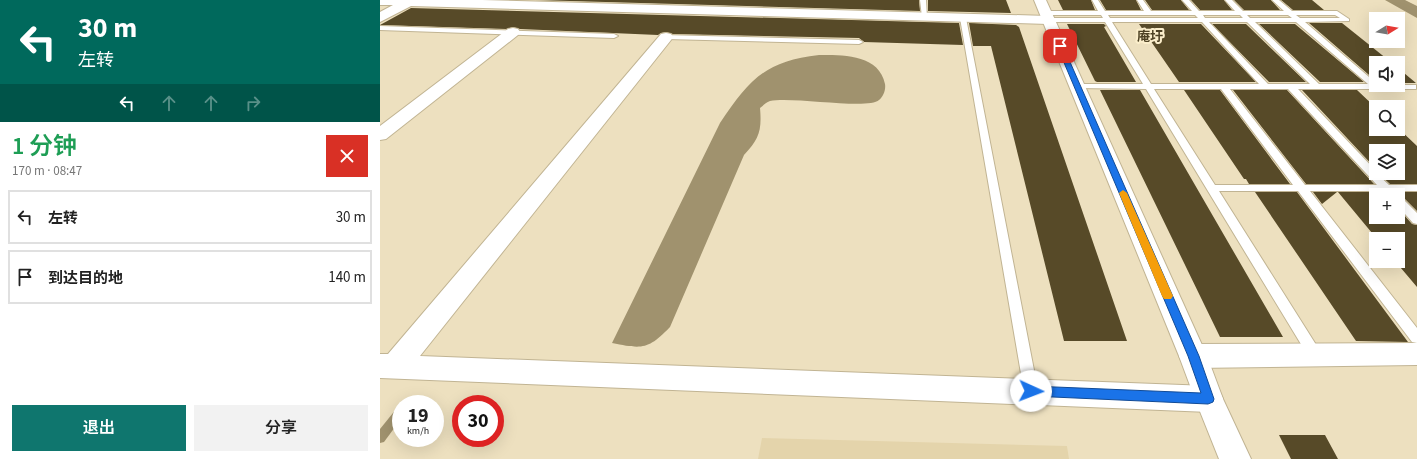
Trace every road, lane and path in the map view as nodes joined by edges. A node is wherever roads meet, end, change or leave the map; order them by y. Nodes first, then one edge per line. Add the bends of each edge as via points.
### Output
1 (923, 0) edge
2 (1095, 0) edge
3 (1140, 0) edge
4 (1185, 0) edge
5 (1228, 0) edge
6 (1275, 0) edge
7 (380, 1) edge
8 (411, 1) edge
9 (1045, 11) edge
10 (1290, 12) junction
11 (1149, 13) junction
12 (1197, 13) junction
13 (1241, 13) junction
14 (925, 17) junction
15 (1106, 17) junction
16 (380, 18) edge
17 (963, 18) junction
18 (1249, 20) junction
19 (1299, 20) junction
20 (1205, 21) junction
21 (380, 28) edge
22 (513, 32) junction
23 (614, 36) dead end
24 (666, 38) joint
25 (859, 42) dead end
26 (1369, 81) edge
27 (1077, 86) junction
28 (1148, 86) junction
29 (1223, 86) junction
30 (1265, 86) junction
31 (1290, 86) junction
32 (1316, 86) junction
33 (1369, 87) edge
34 (1405, 87) edge
35 (1413, 87) dead end
36 (380, 135) edge
37 (1211, 188) junction
38 (1302, 188) junction
39 (1386, 188) edge
40 (1417, 188) edge
41 (1405, 190) edge
42 (1369, 191) edge
43 (1405, 207) edge
44 (1417, 220) edge
45 (1417, 338) edge
46 (1417, 354) edge
47 (1315, 355) junction
48 (1193, 356) junction
49 (387, 366) edge
50 (1031, 391) junction
51 (1208, 399) junction
52 (1235, 459) edge

1 - 14 lane
2 - 15 lane
3 - 11 lane
4 - 12 lane
5 - 13 lane
6 - 10 lane
7 - 8 street
8 - 14 street
8 - 16 street
9 - 15 lane
9 - 17 street
9 - 27 street
10 - 13 lane
10 - 19 lane
10 - 19 lane via 1337,13 1347,20
11 - 12 lane
11 - 15 lane
12 - 13 lane
12 - 20 lane
13 - 18 lane
14 - 17 street
15 - 20 lane
15 - 28 lane
17 - 50 lane
18 - 19 lane
18 - 20 lane
18 - 32 lane
19 - 26 lane
20 - 30 lane
21 - 22 lane
22 - 23 lane
22 - 36 street
24 - 25 lane
24 - 49 street
27 - 28 lane
27 - 48 street
28 - 29 lane
28 - 37 lane
29 - 30 lane
29 - 38 lane
30 - 31 lane
31 - 32 lane
31 - 39 lane
32 - 33 lane
34 - 35 lane
37 - 38 lane
37 - 47 lane
38 - 42 lane
38 - 45 lane
40 - 41 lane
43 - 44 lane
46 - 47 street
47 - 48 street
48 - 51 street
49 - 50 street
50 - 51 street
51 - 52 street

